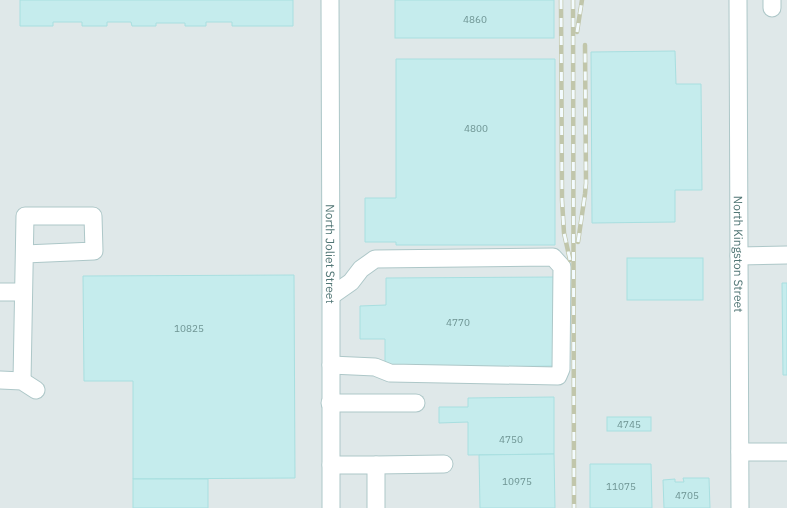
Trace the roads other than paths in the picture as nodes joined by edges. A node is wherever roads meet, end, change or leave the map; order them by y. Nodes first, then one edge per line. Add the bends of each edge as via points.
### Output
1 (330, 0) edge
2 (738, 0) edge
3 (24, 254) dead end
4 (787, 255) edge
5 (739, 256) junction
6 (0, 292) edge
7 (22, 292) junction
8 (331, 296) junction
9 (331, 365) junction
10 (0, 380) edge
11 (330, 403) junction
12 (416, 403) dead end
13 (740, 452) junction
14 (787, 452) edge
15 (444, 464) dead end
16 (330, 465) junction
17 (376, 465) junction
18 (331, 508) edge
19 (376, 508) edge
20 (740, 508) edge

1 - 8 street, North Joliet Street
2 - 5 street, North Kingston Street
3 - 7 street
4 - 5 street
5 - 13 street, North Kingston Street
6 - 7 street
7 - 10 street via 29,386
8 - 9 street, North Joliet Street
8 - 9 street via 351,282 361,269 375,259 553,257 562,266 561,369 558,376 390,372 376,367
9 - 11 street, North Joliet Street
11 - 12 street
11 - 16 street, North Joliet Street
13 - 14 street
13 - 20 street, North Kingston Street
15 - 17 street
16 - 17 street
16 - 18 street, North Joliet Street
17 - 19 street

